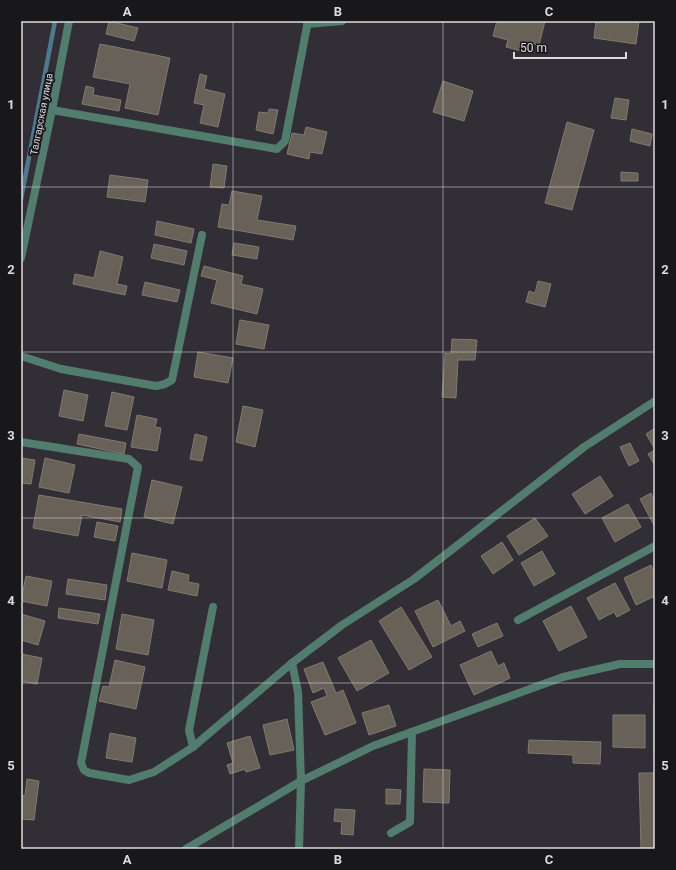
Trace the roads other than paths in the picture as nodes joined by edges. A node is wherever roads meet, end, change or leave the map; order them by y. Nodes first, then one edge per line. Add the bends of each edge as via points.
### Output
1 (69, 21) edge
2 (342, 21) edge
3 (307, 23) edge
4 (52, 110) junction
5 (202, 235) dead end
6 (21, 258) edge
7 (21, 356) edge
8 (655, 401) edge
9 (21, 442) edge
10 (655, 546) edge
11 (213, 607) dead end
12 (518, 620) dead end
13 (292, 662) junction
14 (655, 664) edge
15 (412, 732) junction
16 (194, 747) junction
17 (302, 781) junction
18 (391, 833) dead end
19 (197, 846) edge
20 (186, 849) edge
21 (299, 849) edge

1 - 4 street, Талгарская улица
2 - 3 street
3 - 4 street via 285,141 276,149
4 - 6 street, Талгарская улица
5 - 7 street via 172,380 156,386 61,369
8 - 13 street via 584,448 414,580 342,625
9 - 16 street via 129,460 138,467 81,763 84,770 129,780 154,772
10 - 12 street
11 - 16 street via 189,730
13 - 16 street
13 - 17 street via 298,692
14 - 15 street via 620,664 563,677
15 - 17 street via 373,746
15 - 18 street via 410,822
17 - 19 street
17 - 21 street
19 - 20 street

